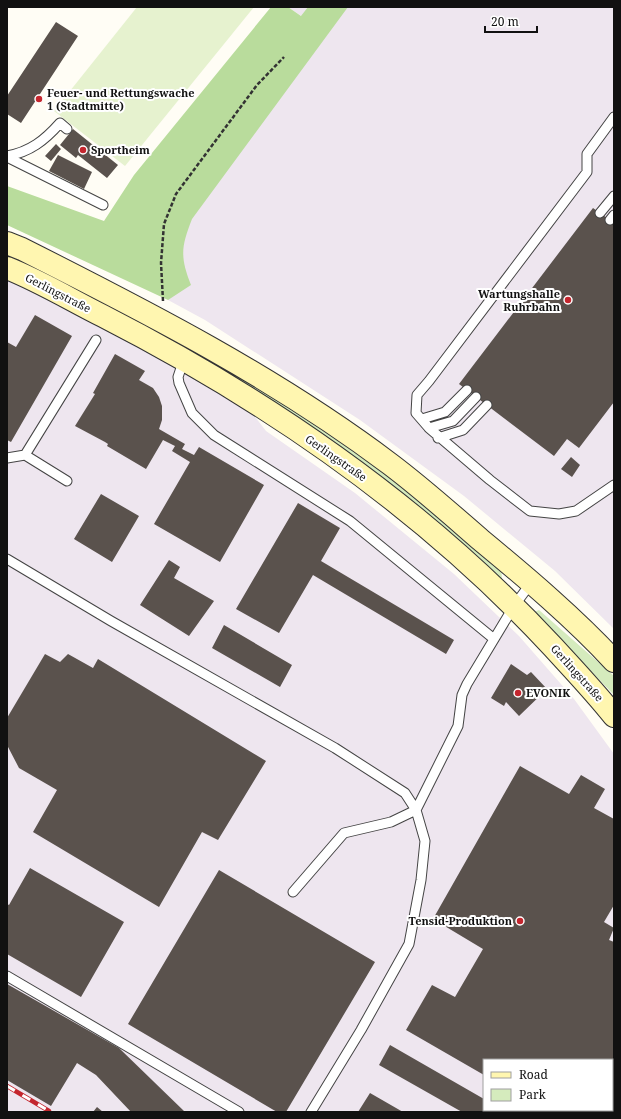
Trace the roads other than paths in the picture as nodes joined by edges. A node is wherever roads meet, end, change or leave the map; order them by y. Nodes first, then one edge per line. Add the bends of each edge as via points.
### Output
1 (614, 117) edge
2 (67, 129) dead end
3 (7, 157) edge
4 (614, 196) edge
5 (103, 205) dead end
6 (600, 213) dead end
7 (7, 243) edge
8 (7, 268) edge
9 (96, 340) dead end
10 (189, 349) junction
11 (467, 390) dead end
12 (476, 398) dead end
13 (487, 405) dead end
14 (422, 419) junction
15 (428, 428) junction
16 (438, 438) junction
17 (25, 455) junction
18 (7, 458) edge
19 (67, 481) dead end
20 (614, 485) edge
21 (7, 559) edge
22 (532, 582) junction
23 (514, 606) junction
24 (494, 640) junction
25 (614, 661) edge
26 (614, 716) edge
27 (416, 810) junction
28 (293, 892) dead end
29 (7, 976) edge
30 (239, 1112) edge
31 (311, 1112) edge

1 - 14 lane via 587,154 587,172 417,395 416,413
2 - 3 lane via 60,123 45,140
3 - 5 lane
4 - 6 lane
7 - 10 main road, Gerlingstraße via 164,321
8 - 10 main road, Gerlingstraße via 162,346
9 - 17 lane
10 - 22 main road, Gerlingstraße via 327,420 390,464
10 - 23 main road, Gerlingstraße via 438,536
10 - 24 lane via 178,383 192,413 214,435 350,521
11 - 14 lane via 445,412
12 - 15 lane via 453,421
13 - 16 lane via 463,430
14 - 15 lane
15 - 16 lane
16 - 20 lane via 530,511 559,514 576,511
17 - 18 lane
17 - 19 lane
21 - 27 lane via 335,748 405,793
22 - 23 lane
22 - 25 main road, Gerlingstraße
23 - 24 lane
23 - 26 main road, Gerlingstraße
24 - 27 lane via 462,694 458,726
27 - 28 lane via 391,822 344,832
27 - 31 lane via 425,842 409,944
29 - 30 lane

